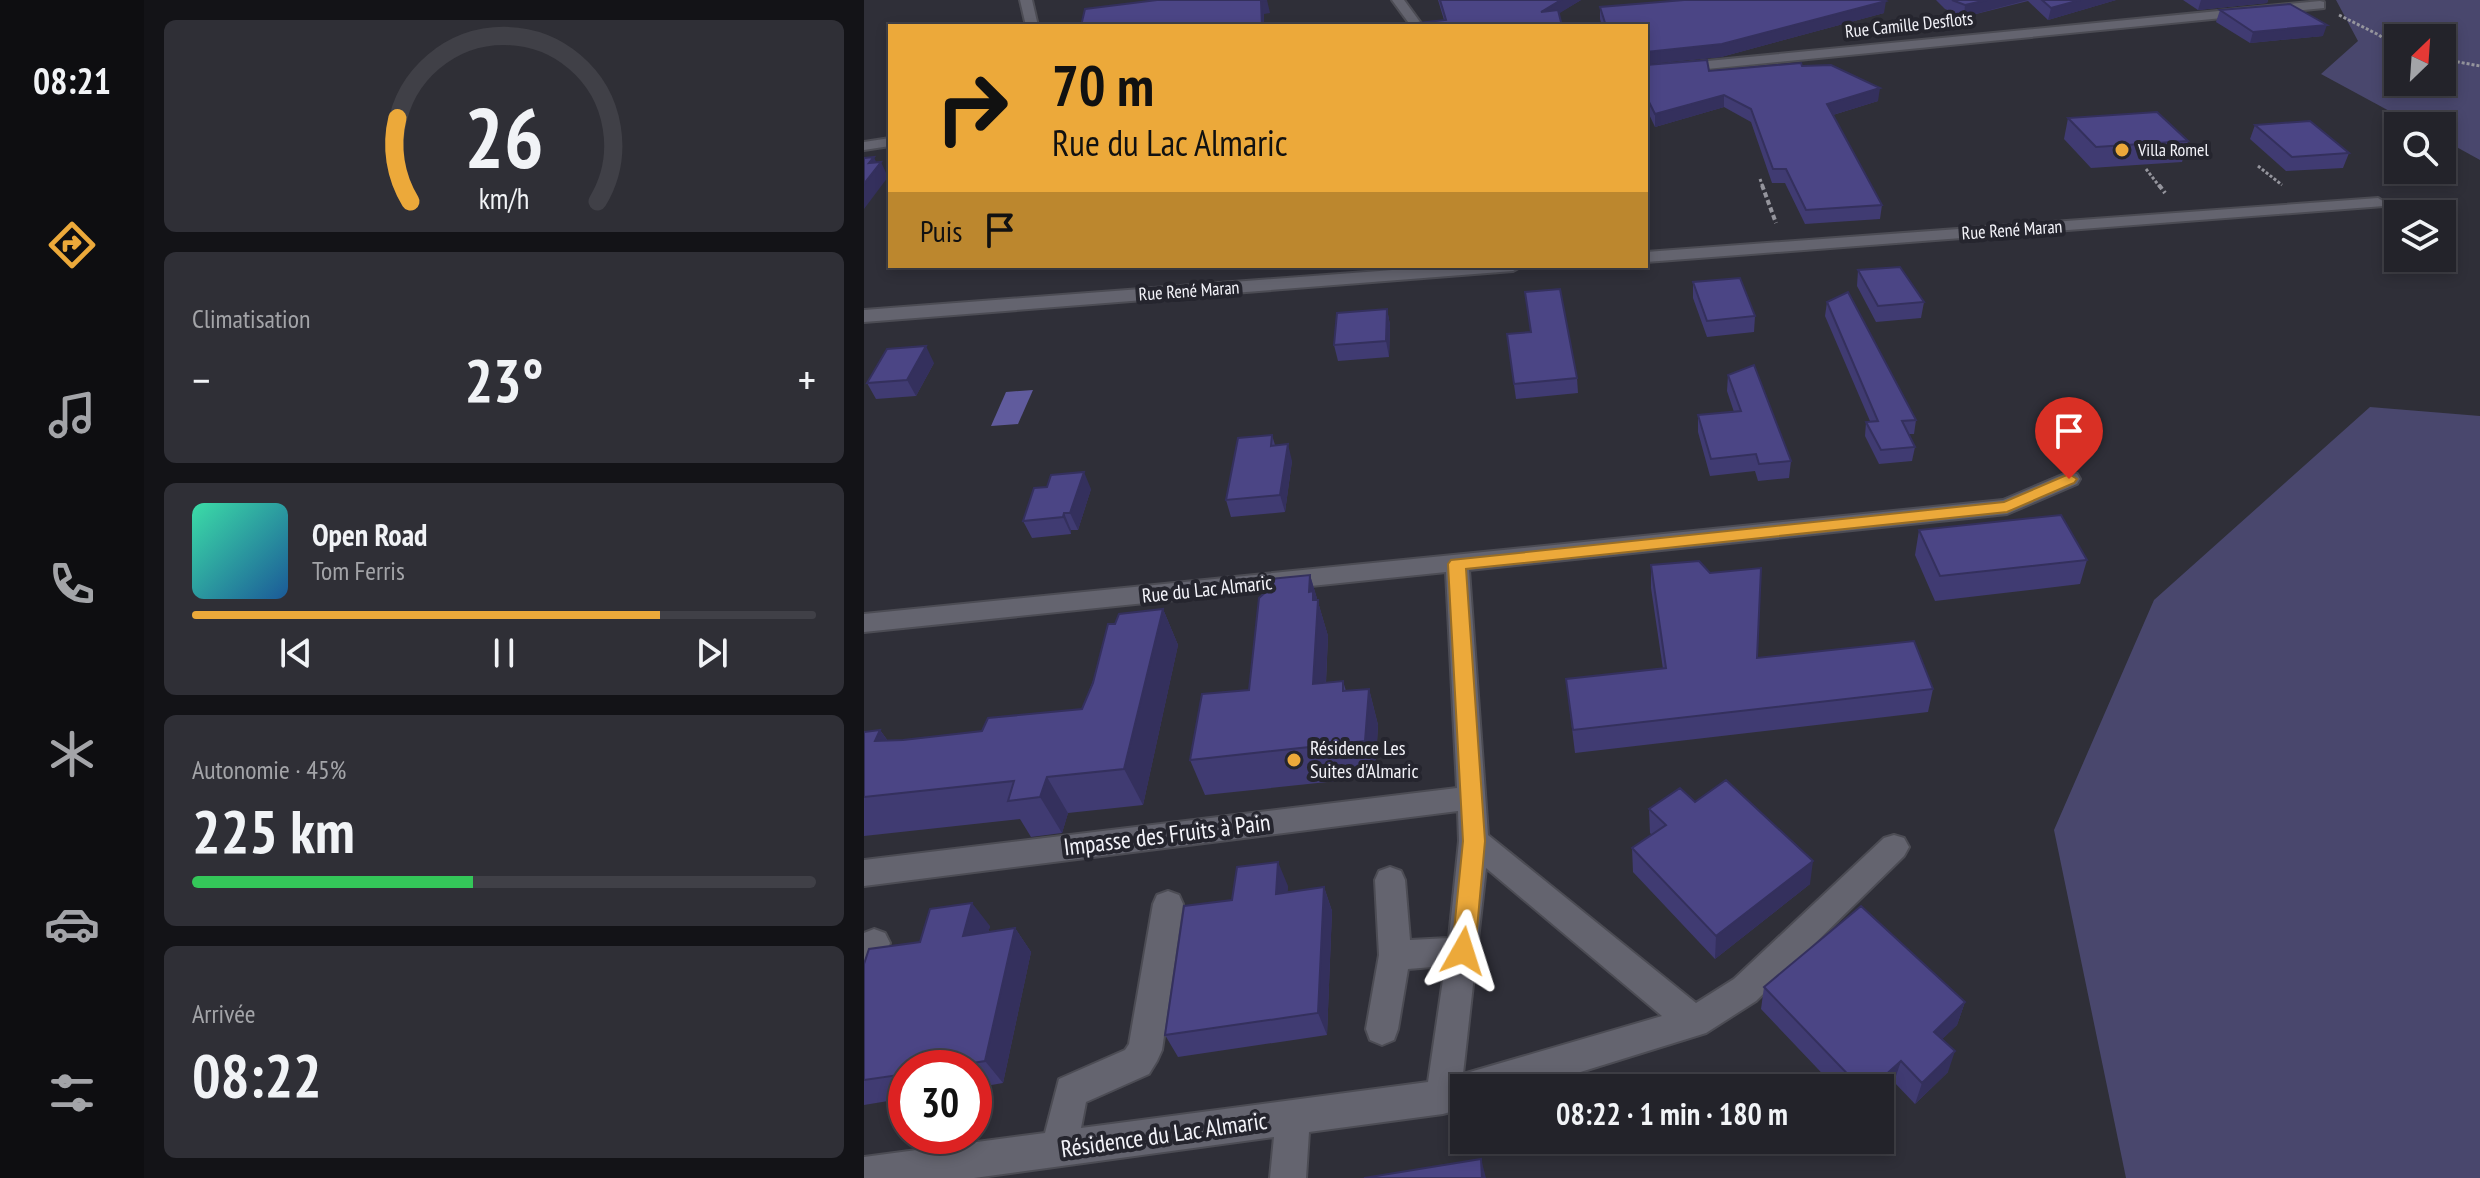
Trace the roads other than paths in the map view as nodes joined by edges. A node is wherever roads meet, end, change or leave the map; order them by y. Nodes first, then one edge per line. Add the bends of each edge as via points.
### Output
1 (1026, 0) edge
2 (1398, 0) edge
3 (2320, 5) road end
4 (1032, 24) edge
5 (1416, 24) edge
6 (1648, 71) edge
7 (888, 142) edge
8 (864, 146) edge
9 (2378, 203) dead end
10 (1648, 257) edge
11 (1457, 268) edge
12 (864, 316) edge
13 (2069, 479) dead end
14 (1457, 564) junction
15 (864, 623) edge
16 (1471, 798) junction
17 (1474, 841) junction
18 (1894, 847) dead end
19 (864, 873) edge
20 (1390, 880) dead end
21 (1168, 904) dead end
22 (1463, 951) junction
23 (1395, 955) junction
24 (1694, 1022) junction
25 (1382, 1029) dead end
26 (1460, 1074) edge
27 (1520, 1074) edge
28 (1450, 1094) edge
29 (1293, 1118) junction
30 (1059, 1149) junction
31 (940, 1171) edge
32 (864, 1175) edge
33 (1288, 1178) edge

1 - 4 street
2 - 5 street
3 - 6 street, Rue Camille Desflots
7 - 8 street
9 - 10 street, Rue René Maran
11 - 12 street, Rue René Maran
13 - 14 street, Rue du Lac Almaric via 2007,507
14 - 15 street, Rue du Lac Almaric
14 - 16 street
16 - 17 street
16 - 19 street, Impasse des Fruits à Pain
17 - 22 street
17 - 24 street
18 - 24 street, Résidence du Lac Almaric via 1745,990
20 - 23 street
21 - 30 street via 1145,1050 1137,1062 1071,1091
22 - 23 street
22 - 26 street
23 - 25 street
24 - 27 street, Résidence du Lac Almaric
28 - 29 street, Résidence du Lac Almaric
29 - 30 street, Résidence du Lac Almaric
29 - 33 street
30 - 31 street, Résidence du Lac Almaric
31 - 32 street, Résidence du Lac Almaric

